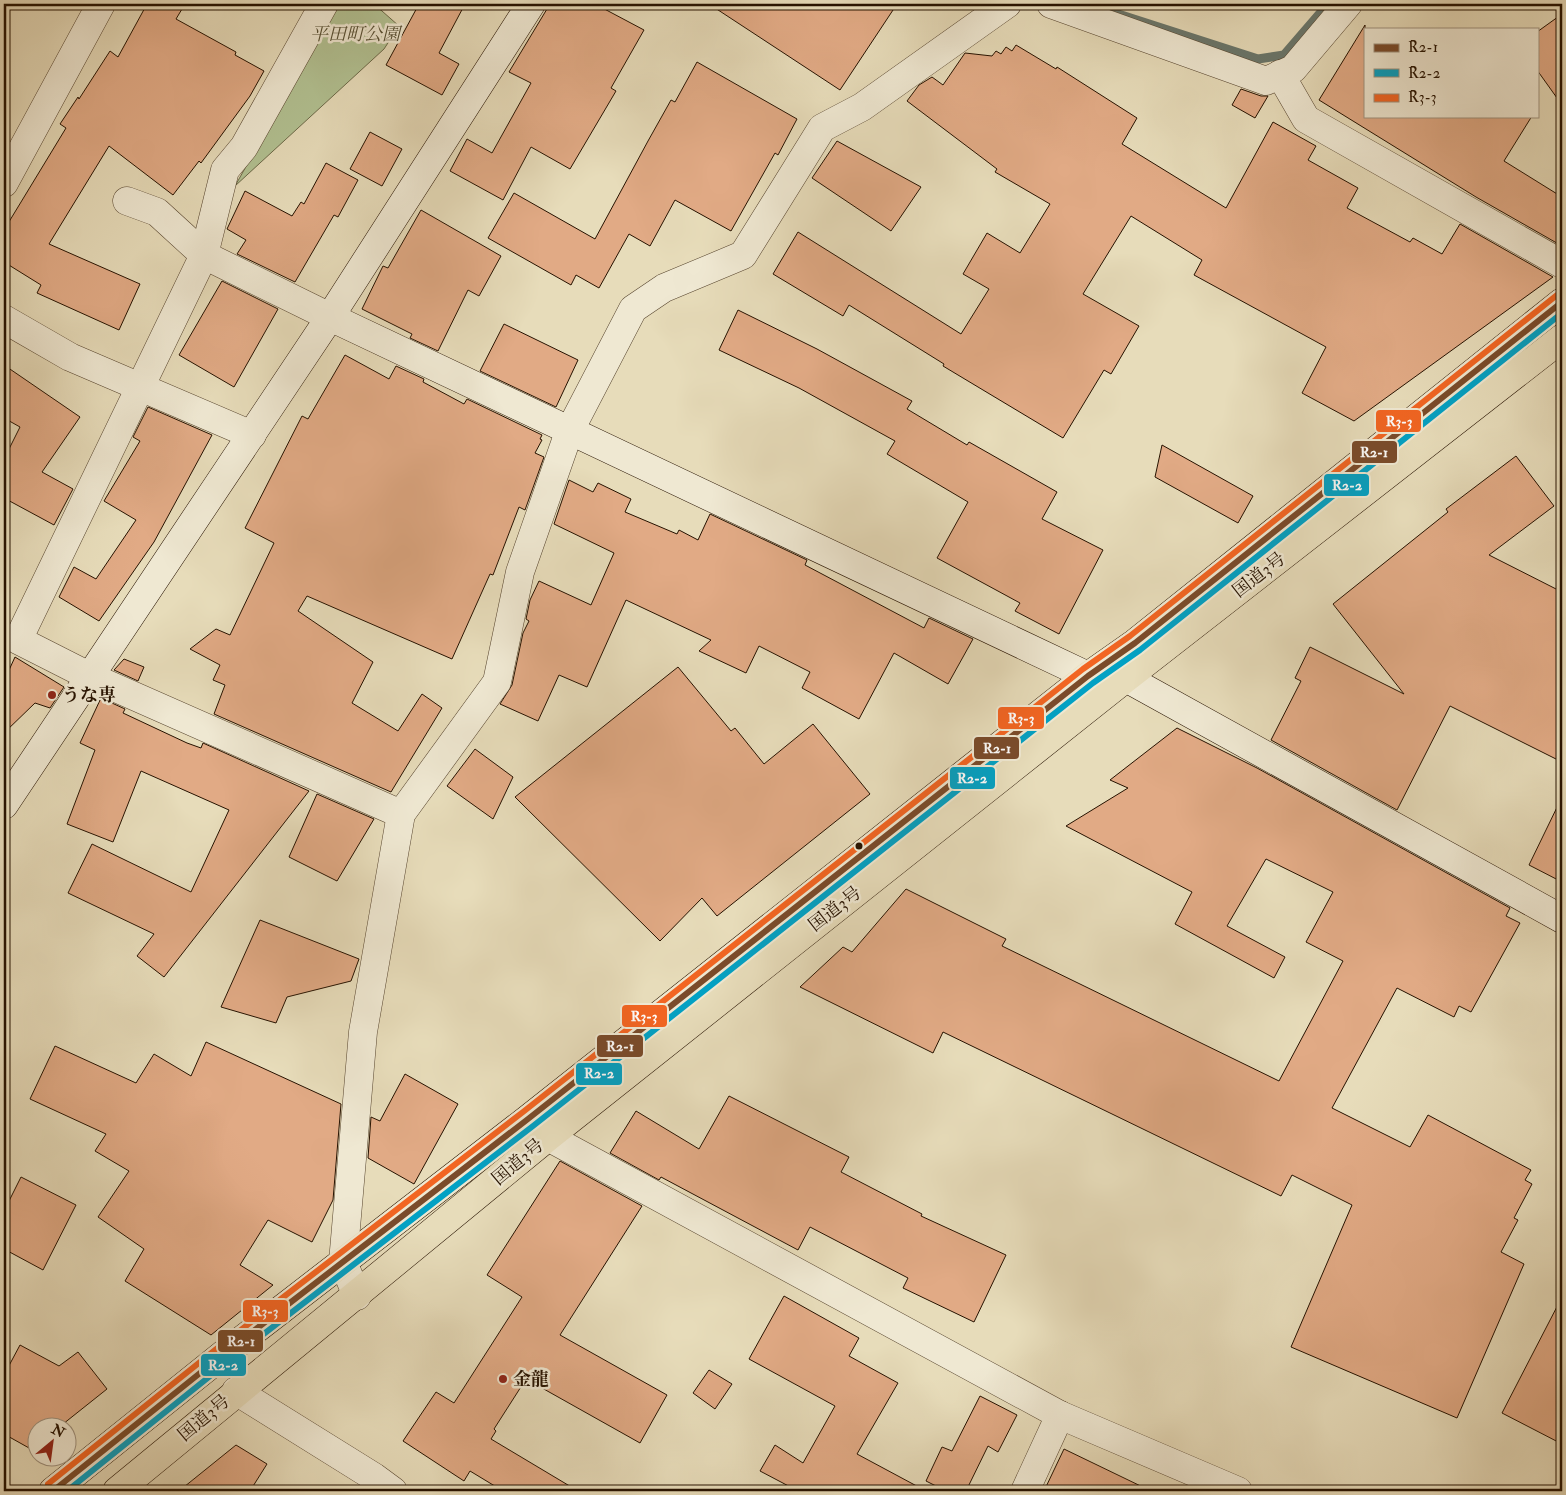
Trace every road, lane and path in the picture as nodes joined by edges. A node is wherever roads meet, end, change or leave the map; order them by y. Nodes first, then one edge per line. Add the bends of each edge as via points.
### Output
1 (101, 4) edge
2 (324, 4) edge
3 (531, 4) edge
4 (1007, 4) edge
5 (1051, 4) edge
6 (1348, 4) edge
7 (1280, 74) junction
8 (4, 184) edge
9 (126, 201) dead end
10 (204, 255) junction
11 (1562, 264) edge
12 (1562, 302) edge
13 (330, 317) junction
14 (4, 320) edge
15 (1562, 338) edge
16 (141, 388) junction
17 (569, 432) junction
18 (252, 435) junction
19 (1088, 676) junction
20 (91, 677) junction
21 (1126, 678) junction
22 (4, 805) edge
23 (401, 814) junction
24 (1562, 919) edge
25 (548, 1137) junction
26 (343, 1262) junction
27 (357, 1296) junction
28 (236, 1391) junction
29 (1060, 1415) junction
30 (53, 1491) edge
31 (117, 1491) edge
32 (393, 1491) edge
33 (1025, 1491) edge
34 (1238, 1491) edge

1 - 8 street
2 - 10 street via 244,147 225,170
3 - 13 street
4 - 17 street via 862,108 822,128 743,255 664,288 633,309
5 - 7 street via 1266,81
6 - 7 street via 1293,69
7 - 11 street via 1306,119
9 - 10 street via 157,212
10 - 13 street
10 - 16 street
12 - 19 highway, 国道3号 via 1135,643
13 - 17 street
13 - 18 street
14 - 16 street via 70,357
15 - 21 highway, 国道3号
16 - 18 street
16 - 20 street via 18,640
17 - 19 street
17 - 23 street via 520,572 497,682
18 - 20 street
19 - 21 street
19 - 26 highway, 国道3号
20 - 22 street
20 - 23 street
21 - 24 street
21 - 25 highway, 国道3号
23 - 26 street via 363,1032
25 - 27 highway, 国道3号
25 - 29 street
26 - 27 street
26 - 30 highway, 国道3号
27 - 28 highway, 国道3号
28 - 31 highway, 国道3号
28 - 32 street
29 - 33 street
29 - 34 street

